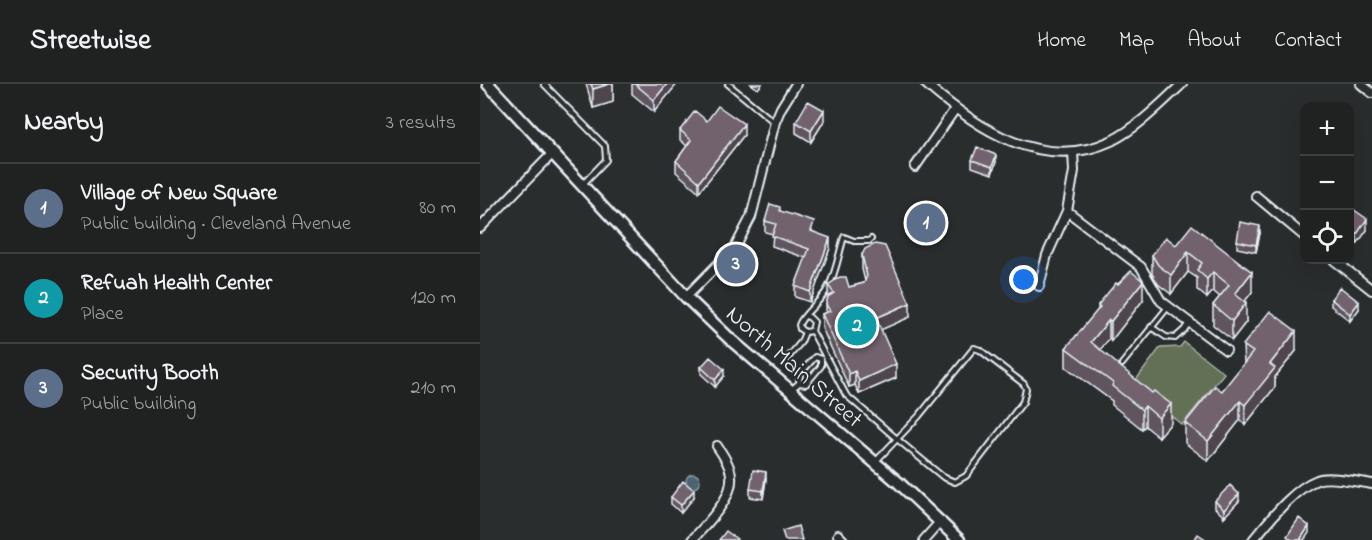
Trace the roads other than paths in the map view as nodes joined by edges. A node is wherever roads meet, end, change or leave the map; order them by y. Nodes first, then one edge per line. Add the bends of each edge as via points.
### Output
1 (544, 84) edge
2 (728, 84) edge
3 (796, 84) edge
4 (926, 84) edge
5 (1182, 84) edge
6 (1361, 84) edge
7 (492, 86) edge
8 (1371, 91) edge
9 (955, 109) junction
10 (775, 122) junction
11 (1073, 152) junction
12 (552, 154) junction
13 (915, 167) dead end
14 (581, 185) junction
15 (1256, 196) dead end
16 (1067, 211) junction
17 (480, 228) edge
18 (1300, 232) edge
19 (871, 239) dead end
20 (1339, 264) edge
21 (1039, 286) dead end
22 (1372, 290) edge
23 (686, 297) junction
24 (1168, 306) junction
25 (804, 316) junction
26 (1189, 322) junction
27 (1151, 327) junction
28 (812, 331) junction
29 (805, 332) junction
30 (1226, 350) dead end
31 (823, 357) junction
32 (787, 359) dead end
33 (1122, 364) dead end
34 (795, 387) junction
35 (897, 439) junction
36 (717, 446) dead end
37 (875, 462) junction
38 (1372, 484) edge
39 (941, 521) junction
40 (692, 540) edge
41 (924, 540) edge
42 (959, 540) edge
43 (1253, 540) edge

1 - 14 lane via 605,146 606,160
2 - 10 lane
3 - 10 street
4 - 9 street
5 - 11 street via 1151,113 1111,141
6 - 8 street
7 - 12 main road, North Main Street
9 - 11 street via 1000,137 1023,146 1056,153
9 - 13 street
10 - 23 street via 751,217 736,246
11 - 16 street
12 - 14 main road, North Main Street
12 - 17 street
14 - 23 main road, North Main Street
15 - 18 street
16 - 21 street via 1047,255
16 - 24 street via 1141,267
19 - 25 lane via 854,241 844,237 828,288
20 - 22 street
23 - 34 main road, North Main Street via 731,340
24 - 26 street
24 - 27 lane
25 - 28 lane via 814,322
25 - 29 lane via 799,325
26 - 27 lane via 1175,338
26 - 30 street
27 - 33 lane
28 - 29 lane
28 - 31 lane
29 - 32 lane
31 - 34 lane via 821,366 806,384
31 - 34 lane via 815,357 800,374
31 - 35 lane via 846,395
34 - 37 main road, North Main Street
35 - 35 lane via 974,348 1024,384 1023,402 962,480 955,482 943,477
35 - 37 lane
36 - 40 street via 730,468 730,486 722,504
37 - 39 main road, North Main Street
38 - 43 street via 1318,479 1299,491
39 - 41 street
39 - 42 main road, North Main Street

